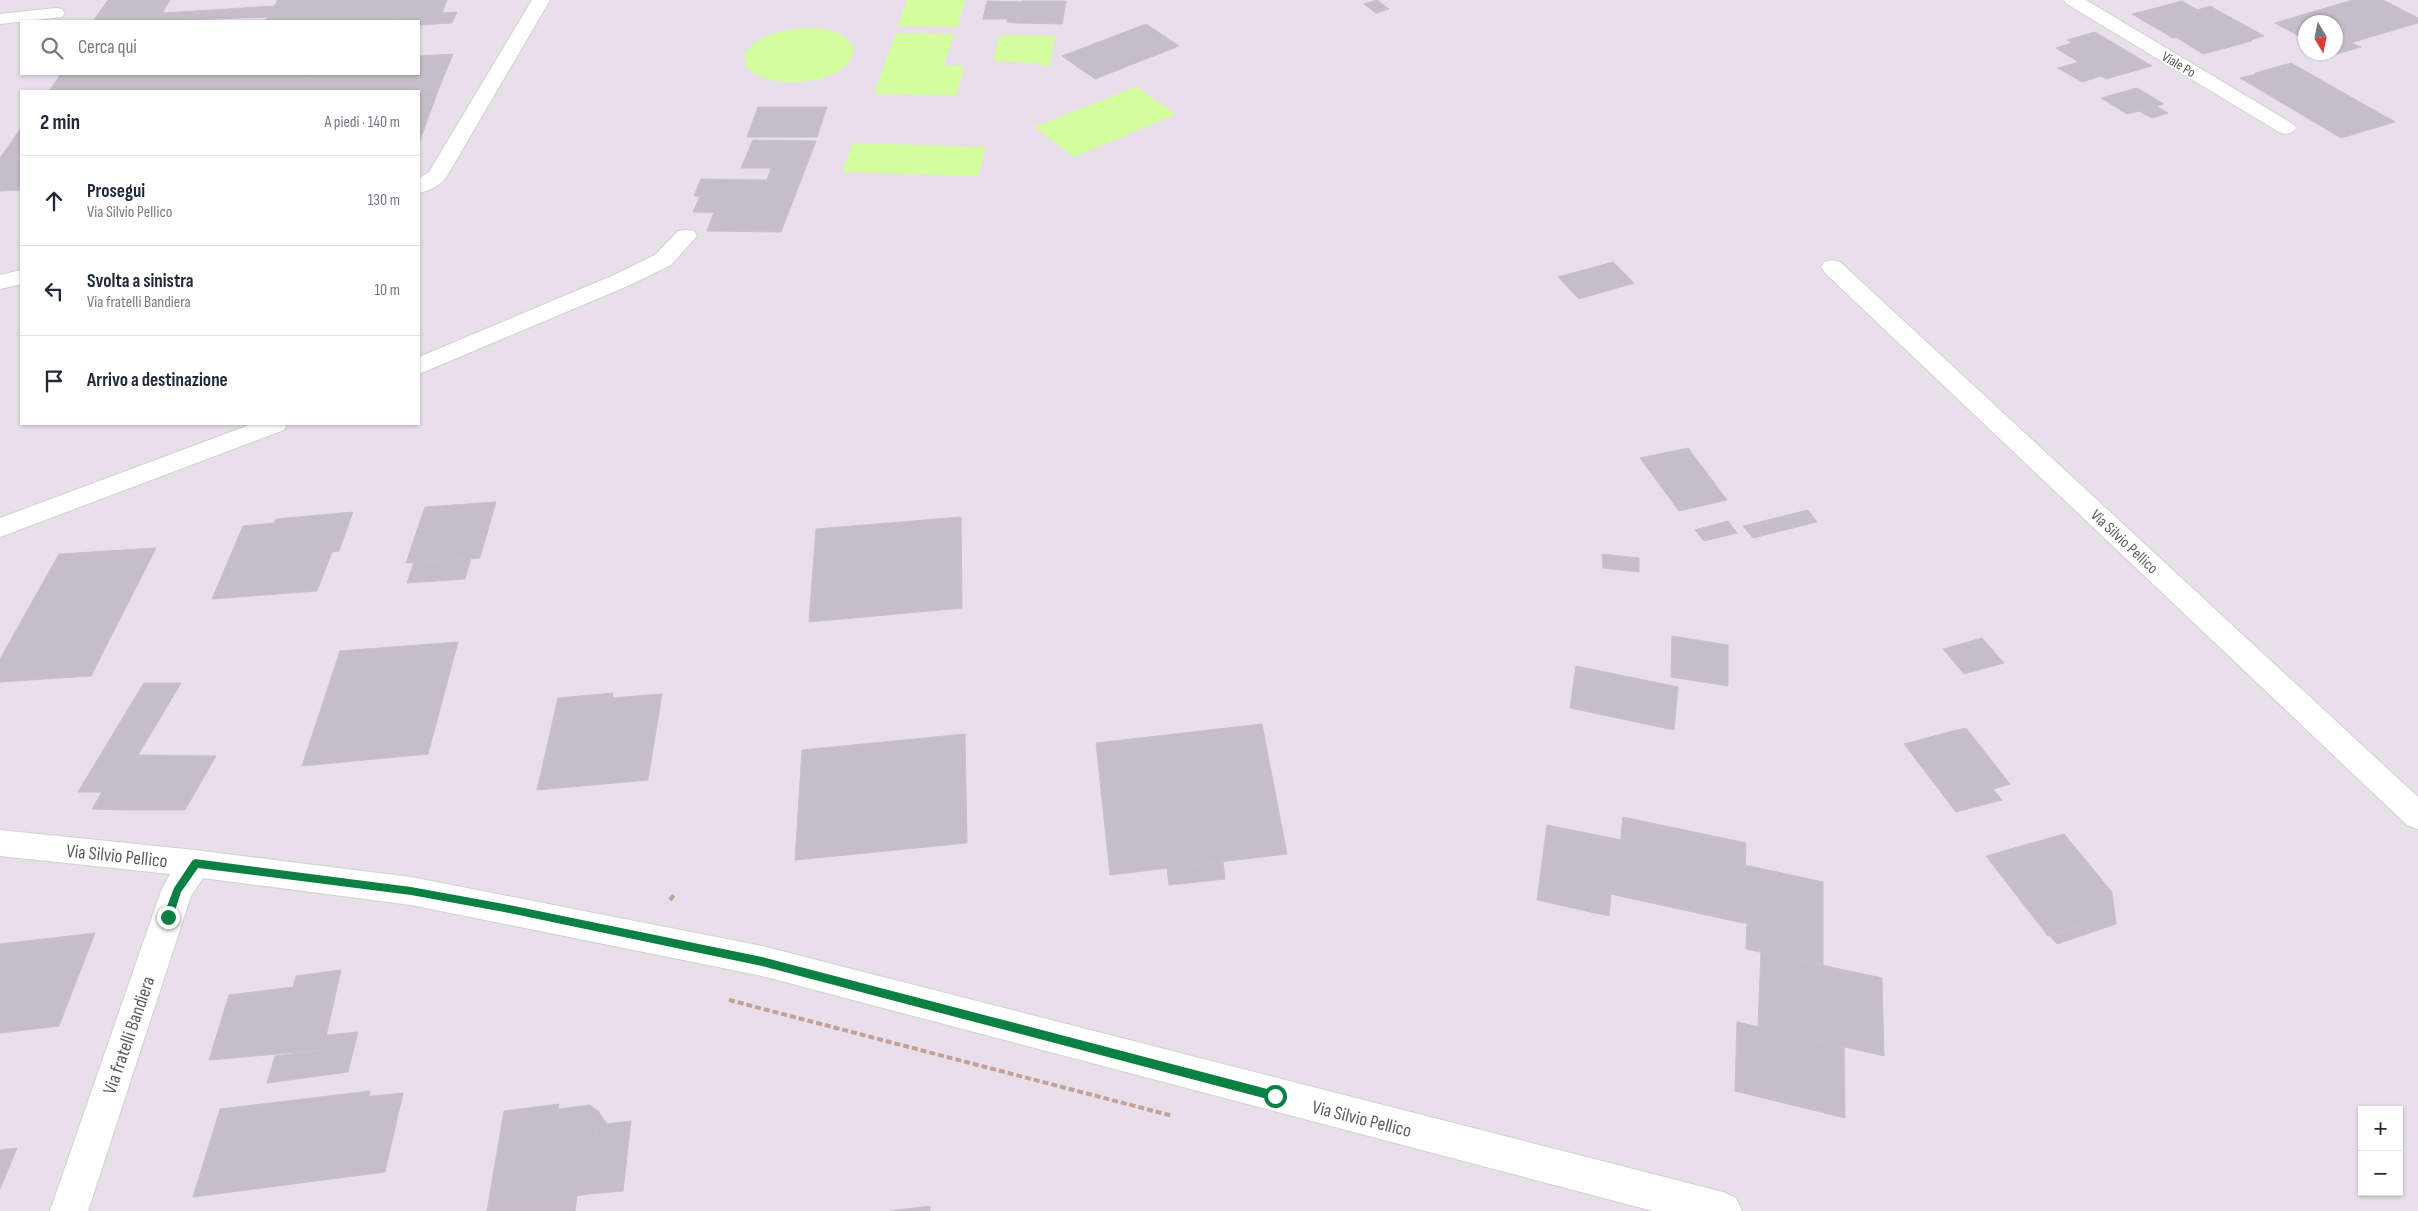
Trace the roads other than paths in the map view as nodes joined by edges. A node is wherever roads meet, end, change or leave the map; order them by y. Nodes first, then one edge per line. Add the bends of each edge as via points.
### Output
1 (9, 0) edge
2 (541, 0) edge
3 (2072, 0) edge
4 (0, 11) edge
5 (56, 13) dead end
6 (0, 19) edge
7 (2286, 128) dead end
8 (420, 186) edge
9 (686, 236) dead end
10 (1832, 266) dead end
11 (20, 277) edge
12 (0, 282) edge
13 (420, 366) edge
14 (272, 425) edge
15 (0, 528) edge
16 (2418, 816) edge
17 (0, 843) edge
18 (195, 863) junction
19 (69, 1211) edge
20 (1723, 1211) edge

1 - 4 street
2 - 8 street via 437,176
3 - 7 street, Viale Po
5 - 6 street
9 - 13 street via 663,260 647,268
10 - 16 street, Via Silvio Pellico
11 - 12 street
14 - 15 street
17 - 18 street, Via Silvio Pellico
18 - 19 street, Via fratelli Bandiera via 177,891
18 - 20 street, Via Silvio Pellico via 411,891 762,962

